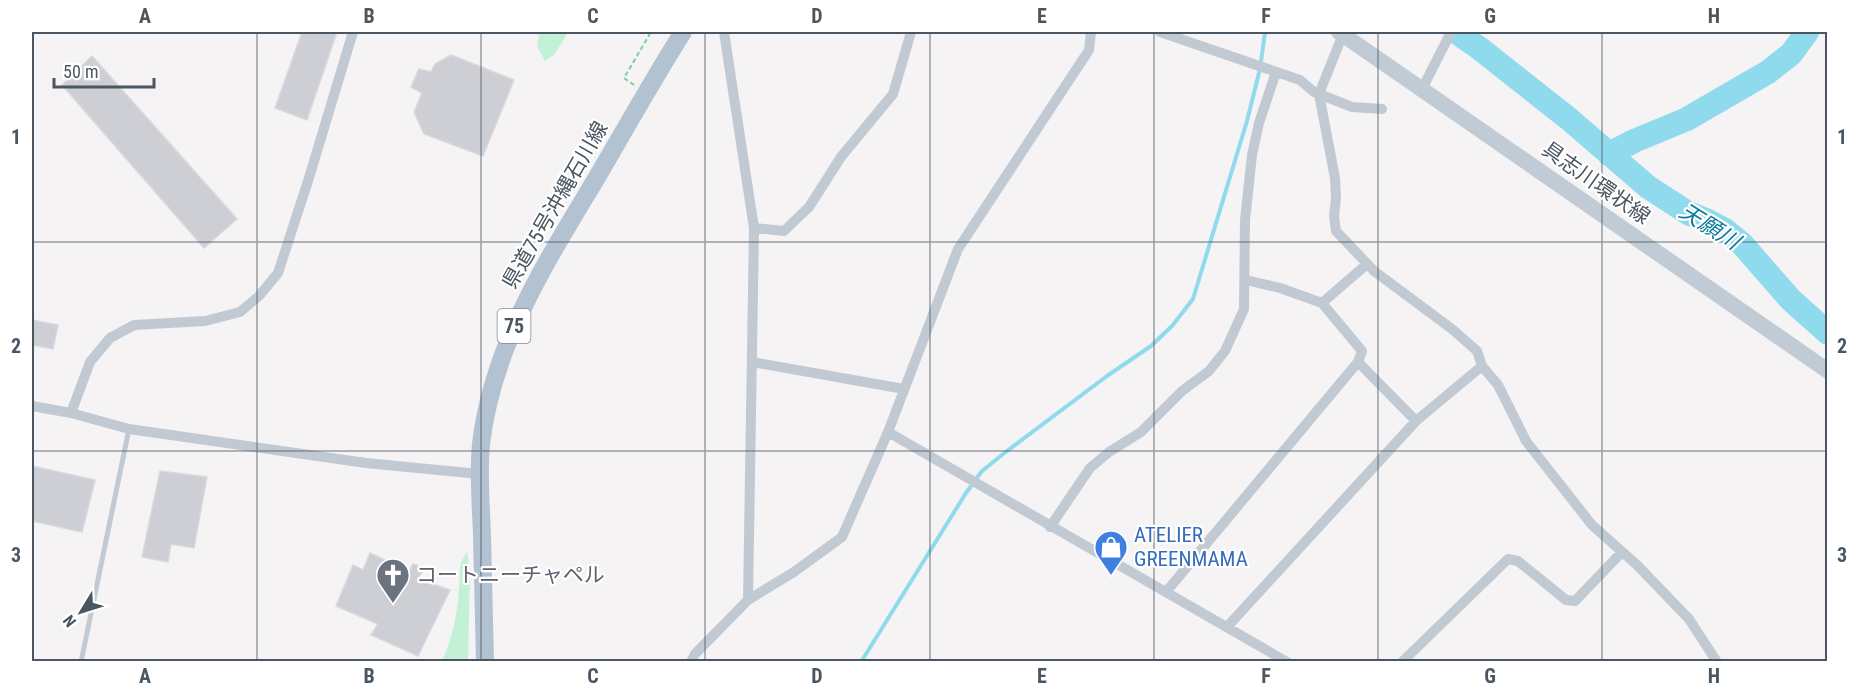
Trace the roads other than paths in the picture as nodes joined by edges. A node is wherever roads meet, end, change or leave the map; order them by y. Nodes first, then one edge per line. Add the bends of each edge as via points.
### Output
1 (353, 32) edge
2 (683, 32) edge
3 (724, 32) edge
4 (911, 32) edge
5 (1091, 32) edge
6 (1160, 32) edge
7 (1451, 32) edge
8 (1341, 33) edge
9 (1276, 72) junction
10 (1422, 89) junction
11 (1319, 94) junction
12 (1382, 109) dead end
13 (754, 228) junction
14 (1367, 264) junction
15 (1246, 280) junction
16 (1322, 303) junction
17 (752, 362) junction
18 (1358, 362) junction
19 (1482, 366) junction
20 (1827, 371) edge
21 (904, 389) junction
22 (32, 406) edge
23 (71, 413) junction
24 (1416, 421) junction
25 (129, 429) junction
26 (888, 432) junction
27 (479, 474) junction
28 (1050, 527) junction
29 (1622, 552) junction
30 (1166, 592) junction
31 (748, 600) junction
32 (1227, 627) junction
33 (81, 662) edge
34 (484, 662) edge
35 (691, 662) edge
36 (1287, 662) edge
37 (1402, 662) edge
38 (1717, 662) edge

1 - 23 street via 278,273 240,312 205,321 134,325 110,338 90,362
2 - 27 main road, 県道75号沖縄石川線 / 75 via 519,314 490,397
3 - 13 street
4 - 13 street via 893,94 841,157 809,207 784,231
5 - 21 street via 1089,50 958,249
6 - 9 street
7 - 10 street
8 - 10 main road, 具志川環状線
8 - 11 street
9 - 11 street
9 - 15 street via 1252,155 1245,220
10 - 20 main road, 具志川環状線
11 - 12 street via 1352,107
11 - 14 street via 1335,178 1335,231
13 - 17 street
14 - 16 street
14 - 19 street via 1478,351
15 - 16 street
15 - 28 street via 1244,309 1225,351 1209,371 1182,391 1141,432 1090,468
16 - 18 street via 1362,351
17 - 21 street
17 - 31 street
18 - 24 street
18 - 30 street
19 - 24 street
19 - 29 street via 1498,385 1526,441 1592,525
21 - 26 street
22 - 23 street
23 - 25 street
24 - 32 street
25 - 27 street via 366,463
25 - 33 lane
26 - 28 street
26 - 31 street via 842,537
27 - 34 main road, 県道75号沖縄石川線 / 75
28 - 30 street
29 - 37 street via 1575,601 1566,600 1518,561 1508,559
29 - 38 street via 1689,619
30 - 32 street
31 - 35 street via 694,654
32 - 36 street

